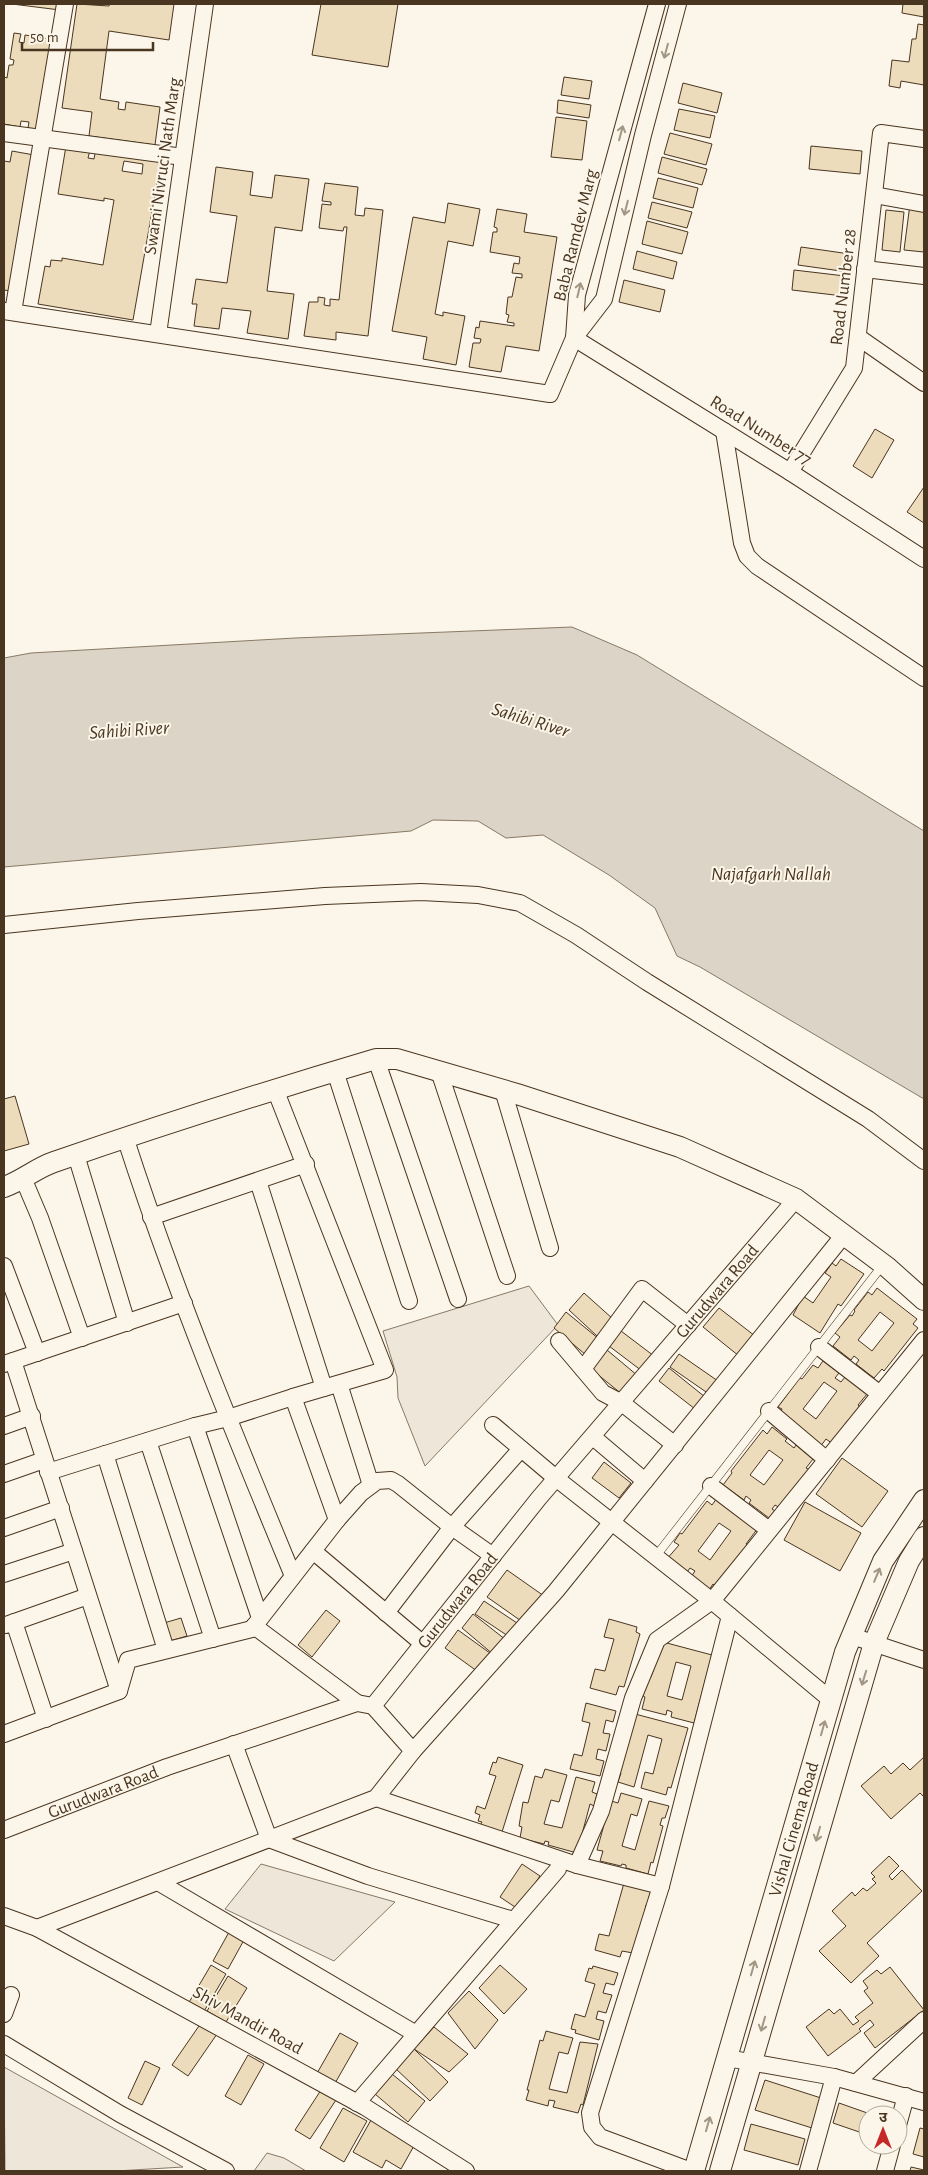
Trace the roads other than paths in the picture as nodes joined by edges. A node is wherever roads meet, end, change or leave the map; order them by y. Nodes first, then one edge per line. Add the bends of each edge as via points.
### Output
1 (66, 4) edge
2 (205, 4) edge
3 (657, 4) edge
4 (678, 4) edge
5 (4, 133) edge
6 (43, 138) junction
7 (924, 139) edge
8 (183, 156) junction
9 (874, 195) junction
10 (924, 204) edge
11 (866, 269) junction
12 (924, 276) edge
13 (8, 312) edge
14 (158, 334) junction
15 (858, 337) junction
16 (574, 338) junction
17 (924, 383) edge
18 (724, 431) junction
19 (790, 472) junction
20 (924, 559) edge
21 (924, 678) edge
22 (4, 924) edge
23 (376, 1059) junction
24 (439, 1071) junction
25 (334, 1072) junction
26 (276, 1089) junction
27 (503, 1090) junction
28 (125, 1137) junction
29 (76, 1155) junction
30 (924, 1161) edge
31 (306, 1164) junction
32 (4, 1172) edge
33 (29, 1174) junction
34 (258, 1181) junction
35 (4, 1187) edge
36 (796, 1199) junction
37 (151, 1217) junction
38 (843, 1236) junction
39 (550, 1248) dead end
40 (883, 1264) junction
41 (4, 1266) edge
42 (507, 1276) dead end
43 (458, 1299) dead end
44 (924, 1300) edge
45 (410, 1301) dead end
46 (184, 1303) junction
47 (127, 1323) junction
48 (688, 1325) junction
49 (82, 1338) junction
50 (924, 1340) edge
51 (559, 1341) dead end
52 (819, 1347) junction
53 (37, 1353) junction
54 (8, 1363) edge
55 (583, 1369) junction
56 (331, 1386) junction
57 (880, 1394) junction
58 (293, 1397) junction
59 (622, 1403) junction
60 (769, 1412) junction
61 (32, 1416) junction
62 (228, 1418) junction
63 (493, 1425) dead end
64 (4, 1426) edge
65 (195, 1426) junction
66 (592, 1437) junction
67 (148, 1441) junction
68 (675, 1445) junction
69 (521, 1449) junction
70 (105, 1454) junction
71 (827, 1460) junction
72 (46, 1466) junction
73 (4, 1474) edge
74 (557, 1479) junction
75 (645, 1481) junction
76 (372, 1484) junction
77 (711, 1486) junction
78 (924, 1500) edge
79 (61, 1508) junction
80 (337, 1520) junction
81 (612, 1522) junction
82 (452, 1527) junction
83 (4, 1528) edge
84 (770, 1530) junction
85 (924, 1537) edge
86 (74, 1551) junction
87 (313, 1552) junction
88 (493, 1556) junction
89 (656, 1556) junction
90 (4, 1574) edge
91 (293, 1576) junction
92 (88, 1596) junction
93 (712, 1601) junction
94 (386, 1613) junction
95 (730, 1616) junction
96 (257, 1622) junction
97 (9, 1623) edge
98 (852, 1636) junction
99 (213, 1639) junction
100 (422, 1644) junction
101 (874, 1644) junction
102 (166, 1650) junction
103 (924, 1660) edge
104 (119, 1691) junction
105 (831, 1700) junction
106 (365, 1704) junction
107 (46, 1719) junction
108 (4, 1734) edge
109 (234, 1744) junction
110 (413, 1751) junction
111 (376, 1798) junction
112 (4, 1830) edge
113 (269, 1839) junction
114 (577, 1865) junction
115 (558, 1869) dead end
116 (158, 1882) junction
117 (661, 1886) junction
118 (4, 1916) edge
119 (513, 1920) junction
120 (38, 1928) junction
121 (11, 1995) dead end
122 (4, 2014) edge
123 (924, 2020) edge
124 (416, 2034) junction
125 (4, 2044) edge
126 (727, 2058) junction
127 (752, 2063) junction
128 (834, 2078) junction
129 (856, 2083) junction
130 (906, 2096) junction
131 (924, 2102) edge
132 (357, 2103) junction
133 (904, 2105) edge
134 (889, 2155) edge
135 (226, 2171) edge
136 (466, 2171) edge
137 (693, 2171) edge
138 (720, 2171) edge
139 (808, 2171) edge
140 (885, 2171) edge

1 - 6 street
2 - 8 street, Swami Nivruci Nath Marg
16 -> 3 street, Baba Ramdev Marg via 577,294
4 -> 16 street, Baba Ramdev Marg via 604,299
5 - 6 street
6 - 8 street
6 - 13 street
7 - 9 street, Road Number 28 via 881,133
8 - 14 street, Swami Nivruci Nath Marg
9 - 10 street
9 - 11 street, Road Number 28
11 - 12 street
11 - 15 street, Road Number 28
13 - 14 street
14 - 16 street via 550,394
15 - 17 street
15 - 19 street, Road Number 28 via 854,368
16 - 18 street, Road Number 77
18 - 19 street, Road Number 77
18 - 21 street via 742,543 747,556 757,566
19 - 20 street, Road Number 77
22 - 30 street via 411,892 478,895 520,903 868,1120
23 - 24 street via 397,1059
23 - 25 street
23 - 43 street
24 - 27 street
24 - 42 street
25 - 26 street
25 - 45 street
26 - 28 street
26 - 31 street
27 - 36 street via 680,1147
27 - 39 street
28 - 29 street
28 - 37 street
29 - 33 street
29 - 47 street
31 - 34 street
31 - 56 street via 385,1370
32 - 33 street via 13,1170
33 - 35 street
33 - 49 street via 34,1203
34 - 37 street
34 - 56 street
36 - 38 street
36 - 48 street, Gurudwara Road
37 - 46 street
38 - 40 street
38 - 68 street
40 - 44 street
40 - 52 lane
41 - 53 street
46 - 47 street
46 - 62 street
47 - 49 street
48 - 55 street via 642,1290
48 - 59 street, Gurudwara Road
49 - 53 street
50 - 57 street
51 - 55 street
52 - 57 street
52 - 60 lane
53 - 54 street
54 - 61 street
55 - 59 street via 603,1393
56 - 58 street
56 - 76 street
57 - 71 street
58 - 62 street
58 - 80 street
59 - 66 street, Gurudwara Road
59 - 68 street
60 - 71 street
60 - 77 lane
61 - 64 street
61 - 72 street
62 - 65 street
62 - 91 street
63 - 69 street
65 - 67 street
65 - 96 street
66 - 74 street, Gurudwara Road
66 - 75 street
67 - 70 street
67 - 99 street
68 - 75 street
69 - 74 street
69 - 82 street
70 - 72 street
70 - 102 street
71 - 84 street
72 - 73 street
72 - 79 street
74 - 81 street
74 - 88 street, Gurudwara Road
75 - 81 street
76 - 80 street
76 - 82 street via 391,1480
77 - 84 street
77 - 89 lane
98 -> 78 street, Vishal Cinema Road via 883,1561
79 - 83 street
79 - 86 street
80 - 87 street
81 - 89 street
81 - 110 street via 556,1591
82 - 88 street
82 - 94 street
84 - 93 street
85 - 101 street, Vishal Cinema Road via 909,1561
86 - 90 street
86 - 92 street
87 - 91 street
87 - 94 street
88 - 100 street, Gurudwara Road
89 - 93 street
91 - 96 street
92 - 97 street
92 - 104 street
93 - 95 street
93 - 114 street via 657,1640 633,1698 600,1811
94 - 100 street
95 - 105 street
95 - 117 street
96 - 99 street via 252,1629
96 - 106 street
97 - 107 street
98 - 101 street
98 - 105 street, Vishal Cinema Road
99 - 102 street
100 - 106 street, Gurudwara Road
101 - 103 street
101 -> 127 street, Vishal Cinema Road
102 - 104 street via 128,1660
104 - 107 street
126 -> 105 street, Vishal Cinema Road
106 - 109 street, Gurudwara Road
106 - 110 street
107 - 108 street
109 - 112 street, Gurudwara Road
109 - 113 street
110 - 111 street
111 - 113 street
111 - 114 street
113 - 116 street
113 - 119 street via 368,1876
114 - 117 street
115 - 119 street
116 - 120 street
116 - 124 street
117 - 137 street via 590,2113 592,2127 600,2138
118 - 120 street, Shiv Mandir Road
119 - 124 street
120 - 132 street, Shiv Mandir Road
121 - 122 street
123 - 129 street
124 - 132 street
125 - 135 street via 120,2114
126 - 127 street
137 -> 126 street, Vishal Cinema Road
127 - 128 street
127 - 138 street, Vishal Cinema Road
128 - 129 street
128 - 139 street
129 - 130 street
130 - 131 street
130 - 133 street
132 - 136 street, Shiv Mandir Road
134 - 140 street

